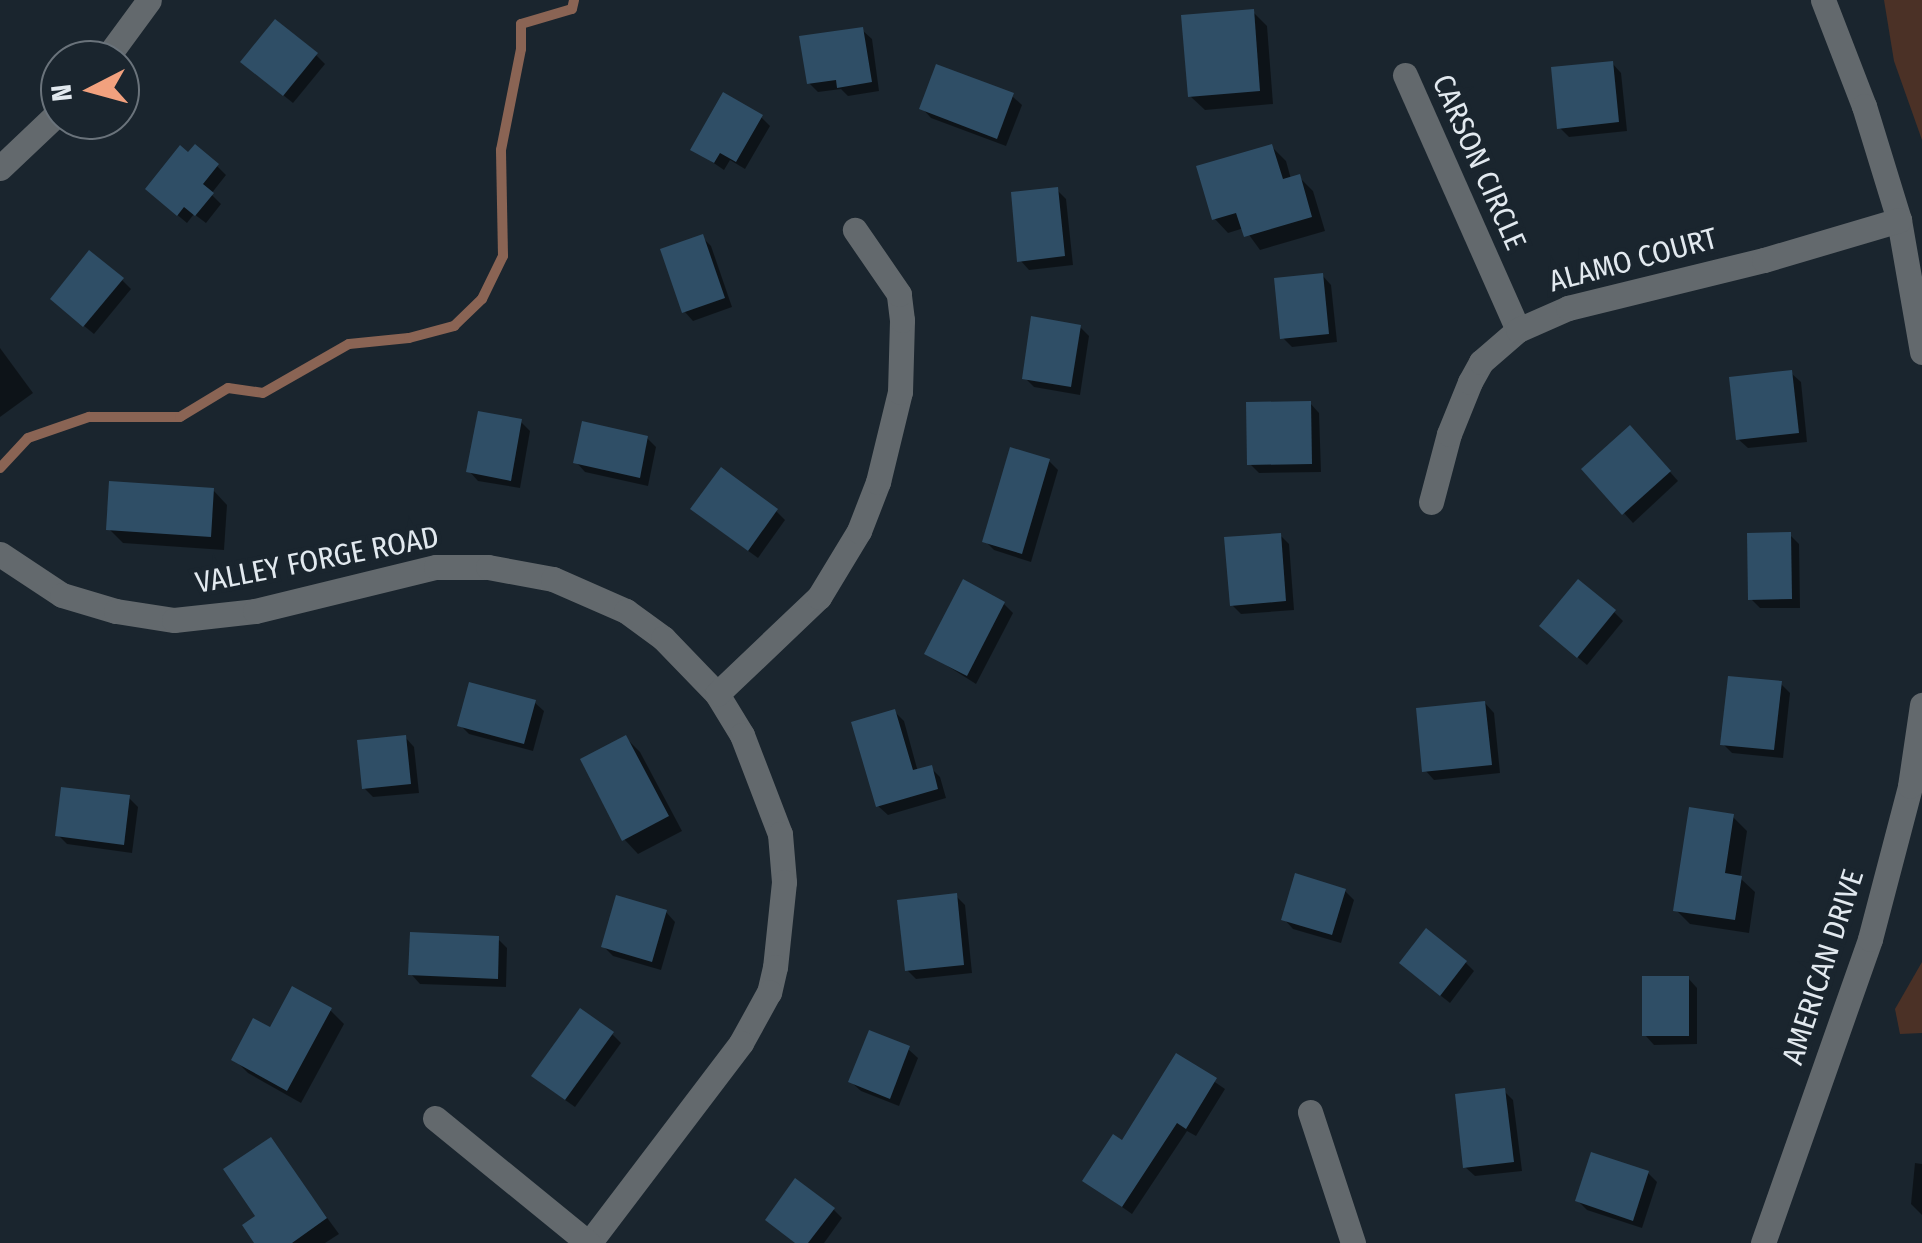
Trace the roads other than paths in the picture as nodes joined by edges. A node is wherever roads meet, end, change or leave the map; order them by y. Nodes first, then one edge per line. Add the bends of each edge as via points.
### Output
1 (149, 0) edge
2 (1823, 0) edge
3 (120, 40) edge
4 (1405, 75) dead end
5 (40, 129) edge
6 (0, 168) edge
7 (1899, 220) junction
8 (854, 230) dead end
9 (1518, 330) junction
10 (1922, 352) edge
11 (1432, 502) dead end
12 (0, 554) edge
13 (717, 694) junction
14 (1922, 704) edge
15 (1310, 1112) dead end
16 (435, 1118) dead end
17 (588, 1243) edge
18 (1353, 1243) edge
19 (1762, 1243) edge

1 - 3 street
2 - 7 street
4 - 9 street, CARSON CIRCLE
5 - 6 street
7 - 9 street, ALAMO COURT via 1568,308
7 - 10 street
8 - 13 street via 898,294 903,355 889,448 859,531 819,597
9 - 11 street, ALAMO COURT via 1481,362 1470,382
12 - 13 street, VALLEY FORGE ROAD via 62,595 174,620 255,611 436,567 488,567 554,579 626,611
13 - 17 street, VALLEY FORGE ROAD via 742,735 780,834 784,882 775,967 741,1043
14 - 19 street, AMERICAN DRIVE via 1910,786 1870,940
15 - 18 street
16 - 17 street

